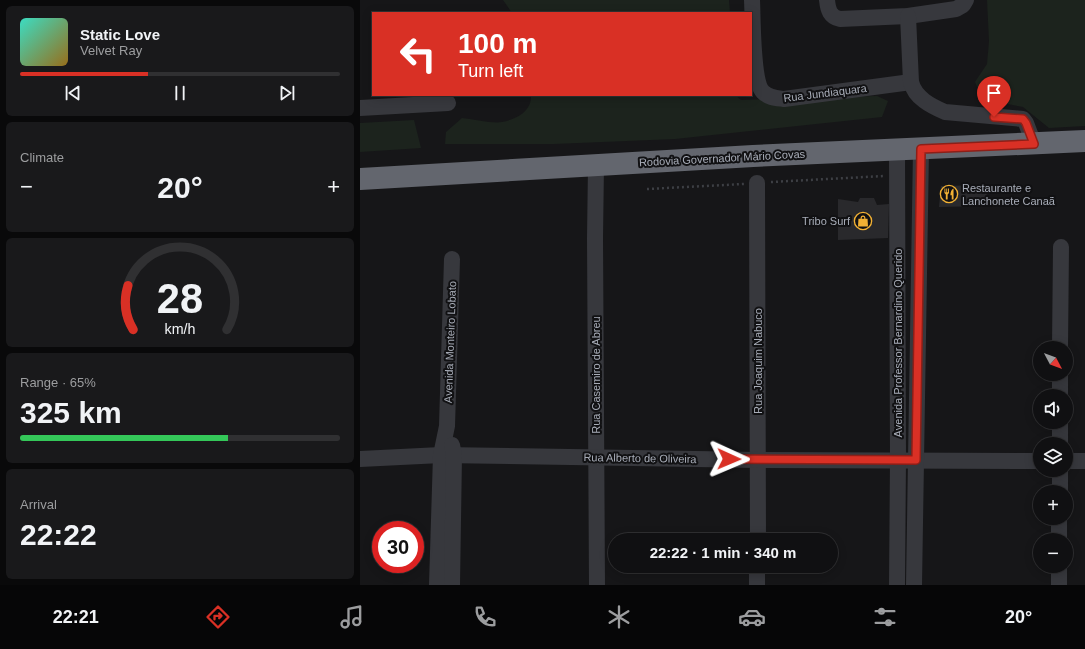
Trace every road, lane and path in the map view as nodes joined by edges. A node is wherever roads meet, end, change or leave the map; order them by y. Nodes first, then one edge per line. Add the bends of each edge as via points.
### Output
1 (752, 0) edge
2 (827, 0) edge
3 (966, 0) edge
4 (908, 16) junction
5 (911, 82) junction
6 (448, 103) dead end
7 (360, 108) edge
8 (1085, 142) edge
9 (1034, 144) junction
10 (921, 149) junction
11 (897, 150) junction
12 (596, 165) junction
13 (360, 179) edge
14 (757, 183) dead end
15 (1061, 247) dead end
16 (452, 259) dead end
17 (1060, 341) edge
18 (447, 455) junction
19 (596, 457) junction
20 (360, 459) edge
21 (758, 460) junction
22 (898, 460) junction
23 (916, 460) junction
24 (1033, 461) edge
25 (1073, 461) edge
26 (1085, 461) edge
27 (758, 533) edge
28 (757, 573) edge
29 (1059, 573) edge
30 (437, 585) edge
31 (452, 585) edge
32 (597, 585) edge
33 (757, 585) edge
34 (897, 585) edge
35 (914, 585) edge
36 (1059, 585) edge

1 - 5 street, Rua Jundiaquara via 755,70 758,84 763,92 772,98 784,99
2 - 4 street via 829,13 834,18
3 - 4 street via 956,9
4 - 5 street
5 - 9 street via 916,94 945,112 1023,119
6 - 7 street
8 - 9 highway, Rodovia Governador Mário Covas
9 - 10 highway, Rodovia Governador Mário Covas
10 - 11 highway, Rodovia Governador Mário Covas
10 - 23 street, Avenida Professor Bernardino Querido
11 - 12 highway, Rodovia Governador Mário Covas
11 - 22 street, Avenida Professor Bernardino Querido
12 - 13 highway, Rodovia Governador Mário Covas
12 - 19 street, Rua Casemiro de Abreu
14 - 21 street, Rua Joaquim Nabuco
15 - 17 street
16 - 18 street, Avenida Monteiro Lobato
18 - 19 street, Rua Alberto de Oliveira
18 - 20 street, Rua Alberto de Oliveira
18 - 30 street, Avenida Monteiro Lobato
18 - 31 street, Avenida Monteiro Lobato
19 - 21 street, Rua Alberto de Oliveira
19 - 32 street, Rua Casemiro de Abreu
21 - 22 street, Rua Alberto de Oliveira
21 - 27 street, Rua Joaquim Nabuco
22 - 23 street, Rua Alberto de Oliveira
22 - 34 street, Avenida Professor Bernardino Querido
23 - 24 street, Rua Alberto de Oliveira
23 - 35 street, Avenida Professor Bernardino Querido
25 - 26 street
28 - 33 street
29 - 36 street

